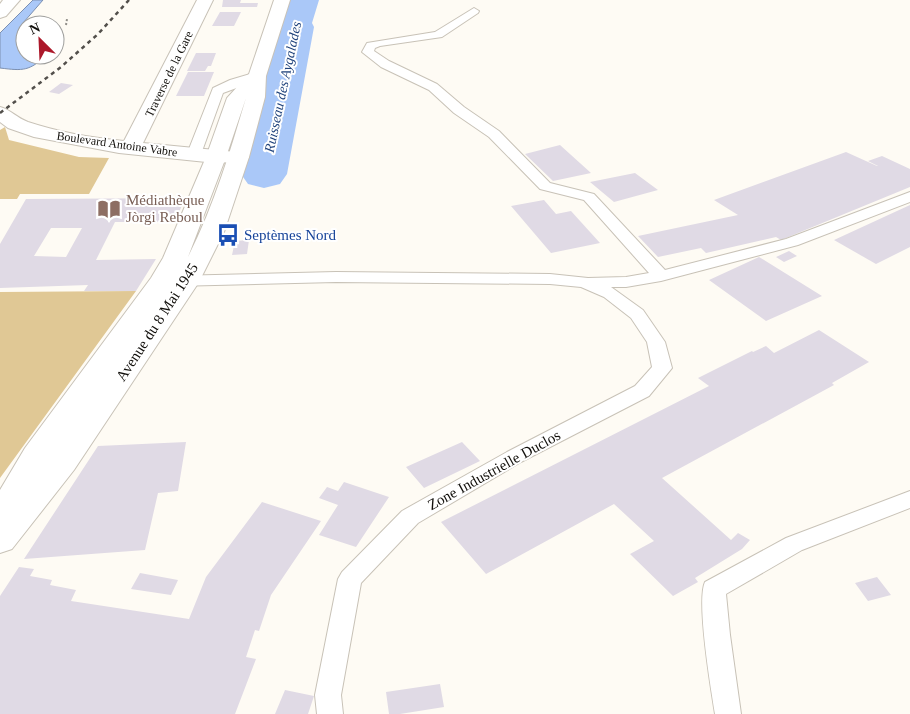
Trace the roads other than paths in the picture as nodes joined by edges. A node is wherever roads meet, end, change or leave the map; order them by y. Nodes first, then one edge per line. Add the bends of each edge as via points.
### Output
1 (12, 0) edge
2 (205, 0) edge
3 (282, 0) edge
4 (474, 11) dead end
5 (0, 13) edge
6 (257, 76) junction
7 (0, 113) edge
8 (131, 148) junction
9 (216, 156) junction
10 (910, 197) edge
11 (661, 276) junction
12 (175, 281) junction
13 (584, 282) junction
14 (910, 498) edge
15 (0, 518) edge
16 (0, 540) edge
17 (330, 714) edge
18 (728, 714) edge

1 - 5 main road
2 - 8 main road, Traverse de la Gare
3 - 6 main road, Avenue du 8 Mai 1945
4 - 11 lane via 438,35 371,45 368,52 385,64 433,87 494,134 545,186 589,197
6 - 9 main road, Avenue du 8 Mai 1945 via 256,97
6 - 9 lane via 217,91
7 - 8 main road, Boulevard Antoine Vabre via 15,124 40,133
8 - 9 main road, Boulevard Antoine Vabre
9 - 12 main road, Avenue du 8 Mai 1945 via 212,232
10 - 11 lane, Zone Industrielle Duclos via 792,242
11 - 13 lane, Zone Industrielle Duclos via 626,282
12 - 13 lane, Zone Industrielle Duclos via 346,277
12 - 15 main road, Avenue du 8 Mai 1945 via 36,456
12 - 16 main road, Avenue du 8 Mai 1945 via 63,462
13 - 17 lane, Zone Industrielle Duclos via 610,293 637,314 656,342 662,368 642,391 514,457 410,517 350,579 328,695
14 - 18 lane via 794,544 714,589

